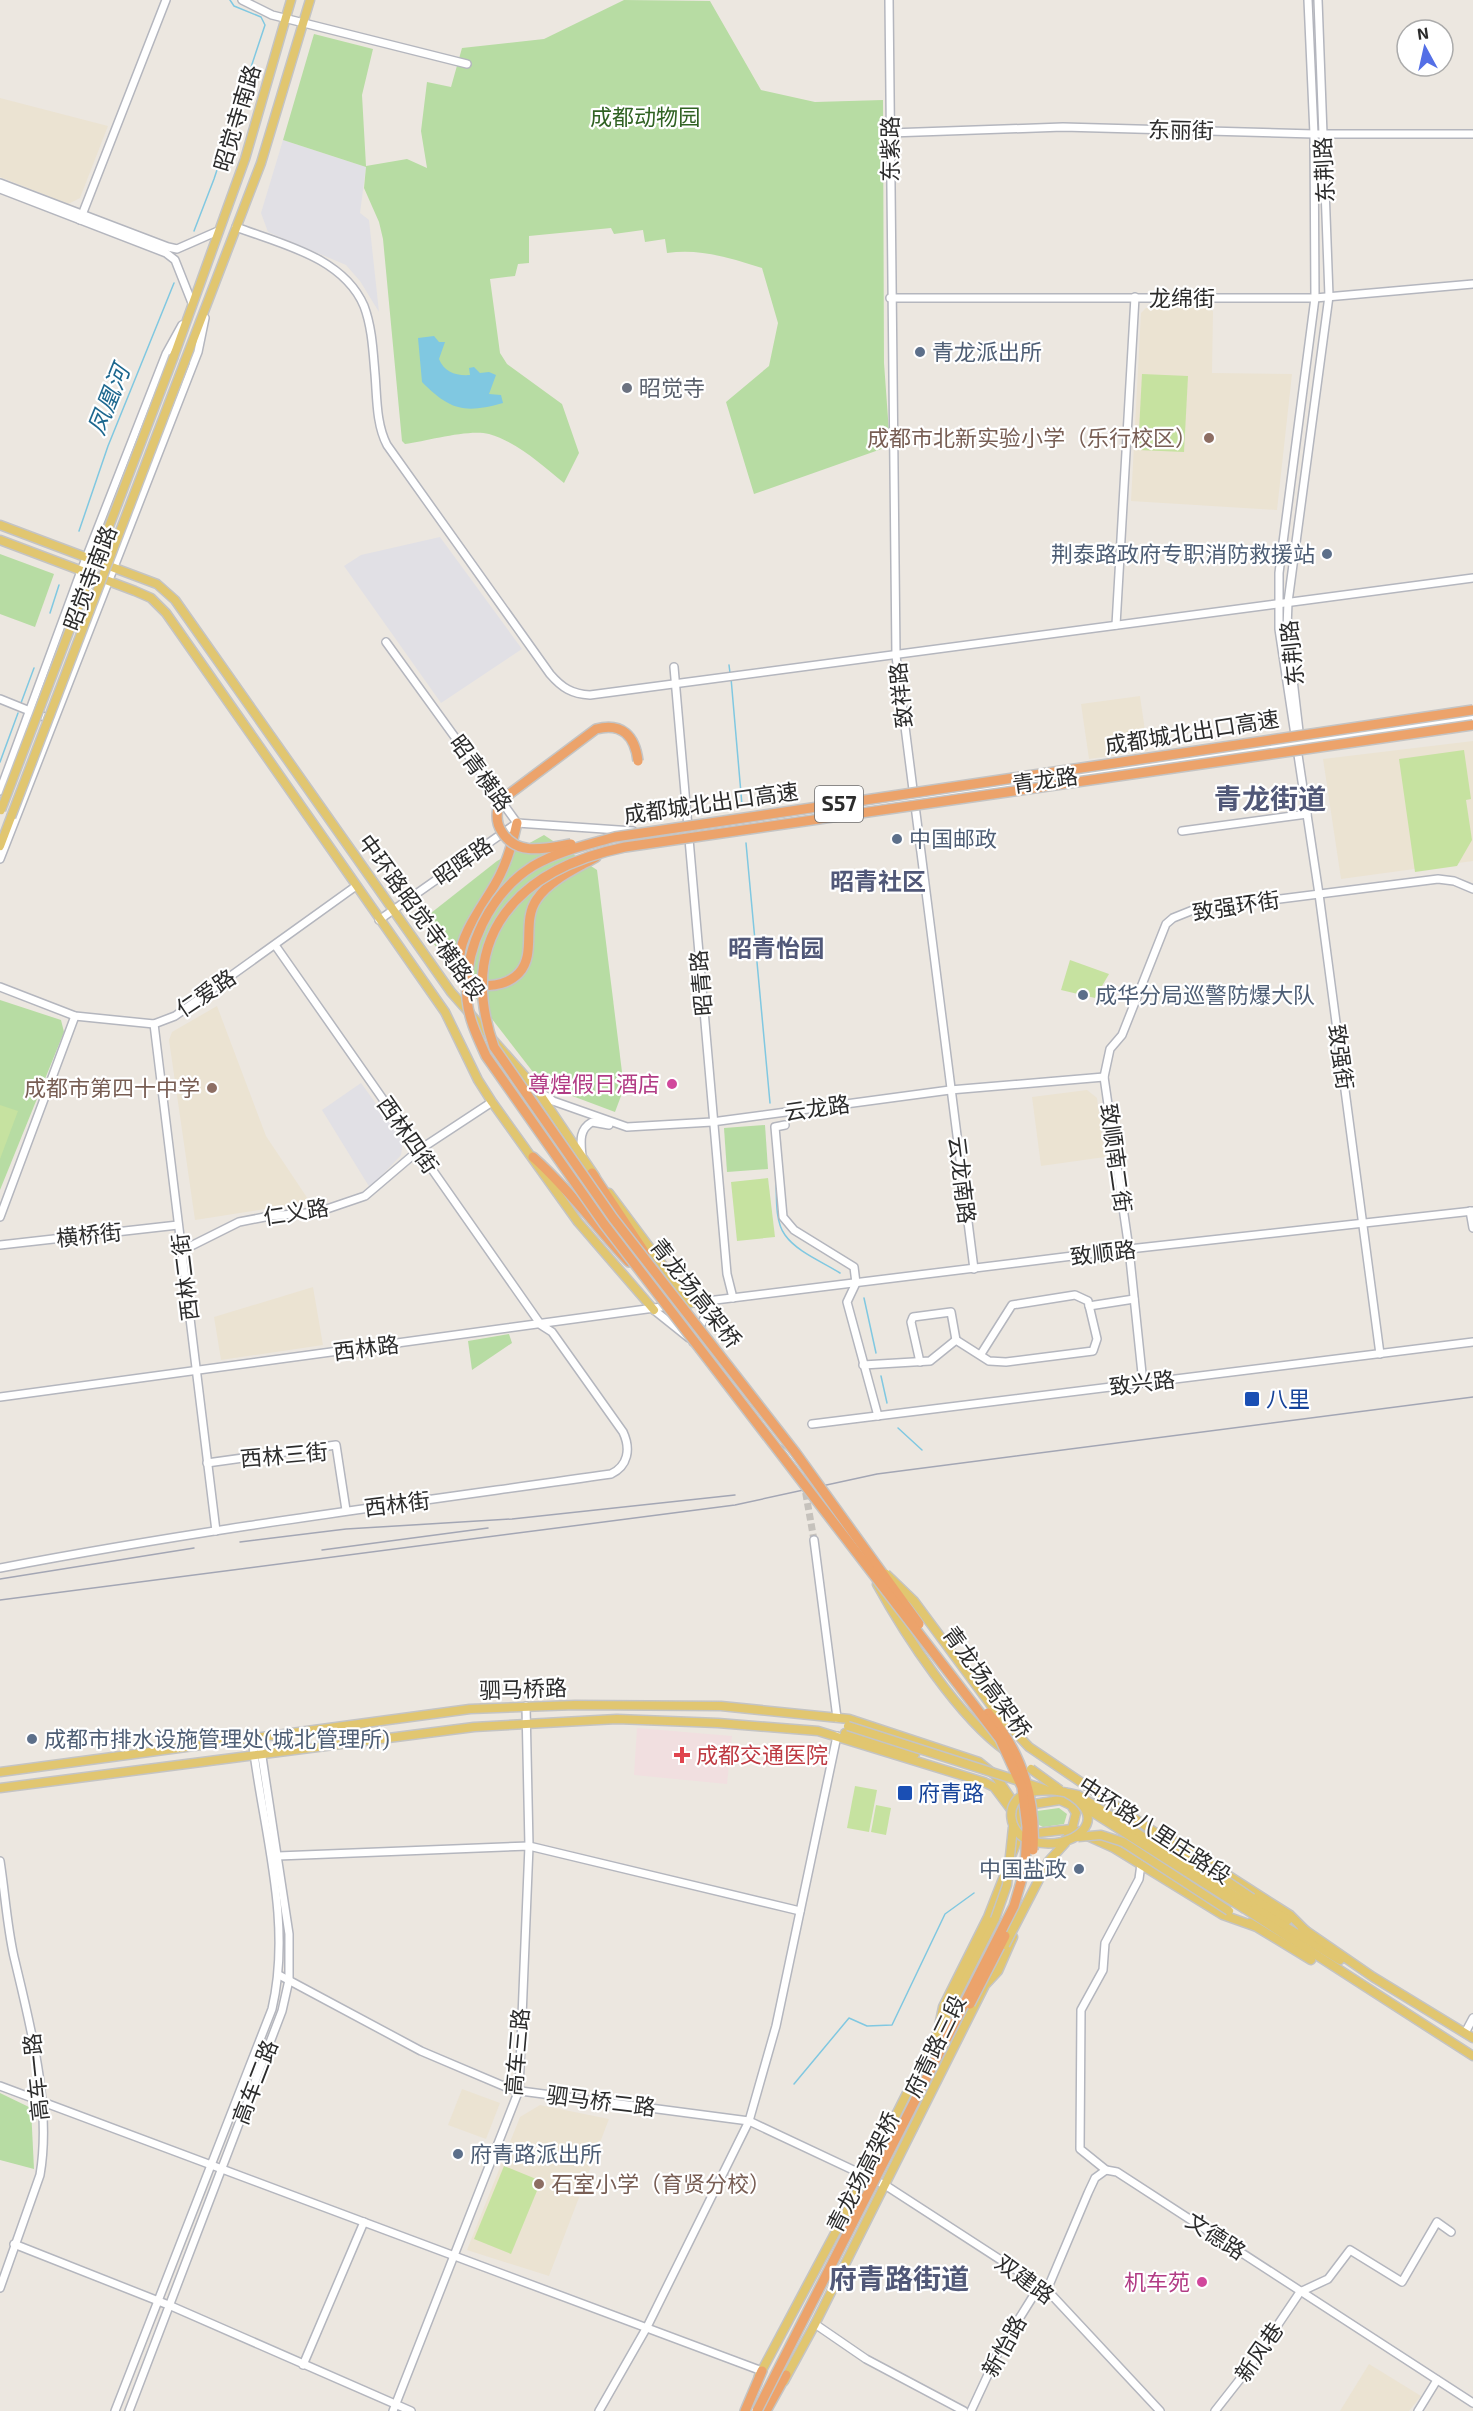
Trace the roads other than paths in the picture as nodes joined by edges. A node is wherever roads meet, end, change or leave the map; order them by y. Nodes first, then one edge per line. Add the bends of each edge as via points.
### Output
1 (166, 0) edge
2 (242, 0) edge
3 (291, 0) edge
4 (310, 0) edge
5 (889, 0) edge
6 (1308, 0) edge
7 (1318, 0) edge
8 (287, 17) junction
9 (305, 22) junction
10 (467, 63) dead end
11 (890, 133) junction
12 (1318, 134) junction
13 (1473, 134) edge
14 (0, 183) edge
15 (0, 189) edge
16 (82, 217) junction
17 (236, 227) junction
18 (218, 231) junction
19 (1473, 284) edge
20 (1329, 296) junction
21 (1135, 297) junction
22 (890, 298) junction
23 (1314, 298) junction
24 (192, 303) junction
25 (206, 308) junction
26 (189, 312) junction
27 (0, 525) edge
28 (0, 540) edge
29 (86, 558) junction
30 (114, 567) junction
31 (81, 571) junction
32 (1473, 578) edge
33 (109, 580) junction
34 (1288, 602) junction
35 (1278, 603) junction
36 (1116, 625) junction
37 (387, 642) dead end
38 (896, 656) junction
39 (674, 667) dead end
40 (676, 686) junction
41 (0, 699) edge
42 (1473, 710) edge
43 (31, 712) junction
44 (1473, 717) edge
45 (55, 721) junction
46 (1473, 725) edge
47 (1298, 743) junction
48 (1300, 760) joint
49 (638, 761) dead end
50 (0, 791) edge
51 (913, 800) junction
52 (0, 811) edge
53 (1307, 814) junction
54 (517, 823) junction
55 (1182, 831) dead end
56 (689, 832) junction
57 (615, 837) junction
58 (0, 846) edge
59 (608, 850) junction
60 (0, 859) edge
61 (356, 886) junction
62 (1473, 889) edge
63 (1319, 894) junction
64 (392, 911) junction
65 (379, 920) junction
66 (275, 945) junction
67 (0, 987) edge
68 (75, 1016) junction
69 (154, 1024) junction
70 (1104, 1077) junction
71 (537, 1090) junction
72 (950, 1090) junction
73 (492, 1102) junction
74 (712, 1122) junction
75 (785, 1125) dead end
76 (627, 1127) junction
77 (558, 1141) joint
78 (550, 1148) joint
79 (419, 1150) junction
80 (533, 1157) junction
81 (582, 1157) junction
82 (592, 1173) junction
83 (1472, 1211) edge
84 (0, 1216) edge
85 (1363, 1223) junction
86 (178, 1226) junction
87 (1473, 1228) edge
88 (0, 1245) edge
89 (1129, 1249) junction
90 (181, 1251) junction
91 (974, 1269) junction
92 (856, 1283) junction
93 (669, 1290) junction
94 (659, 1294) junction
95 (733, 1298) junction
96 (1134, 1299) junction
97 (712, 1301) junction
98 (691, 1303) junction
99 (1089, 1306) junction
100 (654, 1310) junction
101 (541, 1325) junction
102 (956, 1340) junction
103 (693, 1342) junction
104 (1473, 1342) edge
105 (981, 1354) junction
106 (1380, 1354) junction
107 (920, 1362) junction
108 (863, 1365) junction
109 (196, 1370) junction
110 (1143, 1383) junction
111 (0, 1397) edge
112 (878, 1416) junction
113 (812, 1424) dead end
114 (207, 1463) junction
115 (802, 1472) tunnel mouth
116 (346, 1510) junction
117 (216, 1531) junction
118 (814, 1540) tunnel mouth
119 (0, 1568) edge
120 (881, 1568) junction
121 (872, 1576) junction
122 (526, 1706) junction
123 (820, 1717) junction
124 (837, 1718) junction
125 (528, 1723) junction
126 (843, 1732) junction
127 (255, 1737) junction
128 (258, 1754) junction
129 (0, 1772) edge
130 (0, 1788) edge
131 (1047, 1790) junction
132 (1064, 1796) junction
133 (1017, 1820) junction
134 (1072, 1829) junction
135 (1078, 1838) junction
136 (1066, 1842) junction
137 (529, 1846) junction
138 (278, 1856) junction
139 (0, 1861) edge
140 (1141, 1864) junction
141 (1248, 1904) junction
142 (800, 1911) junction
143 (1254, 1926) junction
144 (1306, 1931) junction
145 (279, 1975) junction
146 (1373, 1977) junction
147 (289, 1980) junction
148 (985, 1985) junction
149 (1360, 1985) junction
150 (1473, 2018) edge
151 (938, 2031) junction
152 (1464, 2033) junction
153 (1473, 2038) edge
154 (1473, 2056) edge
155 (0, 2086) edge
156 (519, 2090) junction
157 (40, 2101) junction
158 (749, 2121) junction
159 (211, 2164) junction
160 (221, 2169) junction
161 (1106, 2170) junction
162 (866, 2175) junction
163 (885, 2185) junction
164 (364, 2222) junction
165 (1451, 2232) dead end
166 (14, 2244) junction
167 (454, 2256) junction
168 (0, 2288) edge
169 (1047, 2290) junction
170 (1300, 2292) junction
171 (159, 2302) junction
172 (171, 2306) junction
173 (815, 2324) junction
174 (647, 2327) junction
175 (303, 2365) junction
176 (762, 2372) junction
177 (786, 2375) junction
178 (1437, 2380) junction
179 (1473, 2403) edge
180 (394, 2408) edge
181 (115, 2411) edge
182 (129, 2411) edge
183 (411, 2411) edge
184 (599, 2411) edge
185 (740, 2411) edge
186 (745, 2411) edge
187 (757, 2411) edge
188 (764, 2411) edge
189 (771, 2411) edge
190 (964, 2411) edge
191 (971, 2411) edge
192 (1160, 2411) edge
193 (1215, 2411) edge
194 (1418, 2411) edge

1 - 16 street
2 - 8 street via 272,15
3 - 8 main road, 昭觉寺南路
4 - 9 main road, 昭觉寺南路
5 - 11 street, 东紫路
6 - 12 street, 东荆路
7 - 12 street, 东荆路
8 - 9 street
8 - 18 main road, 昭觉寺南路 via 245,159
9 - 10 street
9 - 17 main road, 昭觉寺南路 via 261,163
11 - 12 street, 东丽街 via 1063,127
11 - 22 street, 东紫路
12 - 13 street, 东丽街
12 - 20 street, 东荆路
12 - 23 street, 东荆路
14 - 16 street
15 - 16 street
16 - 18 street via 177,249
16 - 24 street via 175,260
17 - 25 main road, 昭觉寺南路
17 - 40 street via 331,266 357,292 371,332 384,440 559,684 567,691 590,695
18 - 24 main road, 昭觉寺南路
19 - 20 street, 龙绵街
20 - 23 street, 龙绵街
20 - 34 street, 东荆路
21 - 22 street, 龙绵街
21 - 23 street, 龙绵街
21 - 36 street
22 - 38 street, 致祥路
23 - 35 street, 东荆路
24 - 26 main road, 昭觉寺南路
25 - 30 street, 昭觉寺南路 via 198,352
25 - 58 main road, 昭觉寺南路, bridge
26 - 29 street, 昭觉寺南路 via 166,354
26 - 52 main road, 昭觉寺南路, bridge
27 - 29 main road, 中环路昭觉寺横路段
28 - 31 main road, 中环路昭觉寺横路段
29 - 30 main road, 中环路昭觉寺横路段
29 - 31 street, 昭觉寺南路
30 - 33 street, 昭觉寺南路
30 - 64 main road, 中环路昭觉寺横路段 via 157,584 175,600
31 - 33 main road, 中环路昭觉寺横路段
31 - 43 street, 昭觉寺南路
32 - 34 street
33 - 45 street, 昭觉寺南路
33 - 61 main road, 中环路昭觉寺横路段 via 151,598 166,613
34 - 35 street
34 - 47 street, 东荆路
35 - 36 street
35 - 47 street, 东荆路
36 - 38 street
37 - 54 street, 昭青横路
38 - 40 street
38 - 51 street, 致祥路
39 - 40 street, 昭青路
40 - 56 street, 昭青路
41 - 43 street
42 - 57 highway, 成都城北出口高速 / S57, bridge
43 - 45 street
43 - 50 street, 昭觉寺南路
44 - 47 street, 青龙路
45 - 60 street, 昭觉寺南路
46 - 59 highway, 成都城北出口高速 / S57, bridge
47 - 48 street, 东荆路
47 - 51 street, 青龙路
48 - 53 street, 致强街
49 - 57 highway, bridge via 636,746 626,731 607,726 596,729 507,794 497,809 500,830 522,848 541,849
51 - 56 street, 青龙路
51 - 72 street, 致祥路
53 - 55 street
53 - 63 street, 致强街
54 - 56 street, 昭青横路
54 - 59 highway, bridge via 501,874 462,944 459,956 464,975 471,982 485,986 504,983 524,966 529,916 537,899 552,883
54 - 64 street, 昭晖路
56 - 74 street, 昭青路
57 - 78 highway, 成都城北出口高速 / S57, bridge via 566,850 512,882 497,899 473,946 467,999 473,1025 486,1056
59 - 77 highway, 成都城北出口高速 / S57, bridge via 557,869 513,901 499,922 484,964 481,990 494,1047
61 - 65 main road, 中环路昭觉寺横路段
61 - 66 street, 仁爱路
62 - 63 street, 致强环街 via 1438,879
63 - 70 street, 致强环街 via 1193,910 1173,918 1162,932 1122,1035 1110,1049
63 - 85 street, 致强街
64 - 65 street, 昭晖路
64 - 71 main road, 中环路昭觉寺横路段 via 451,992
65 - 73 main road, 中环路昭觉寺横路段 via 445,1012
66 - 69 street, 仁爱路 via 175,1016
66 - 79 street, 西林四街
67 - 68 street, 仁爱路
68 - 69 street, 仁爱路
68 - 84 street
69 - 86 street, 西林二街
70 - 72 street, 云龙路
70 - 89 street, 致顺南二街
71 - 76 street, 云龙路 via 553,1101
71 - 81 main road, 中环路昭觉寺横路段
72 - 74 street, 云龙路
72 - 91 street, 云龙南路
73 - 79 street, 仁义路
73 - 80 main road, 中环路昭觉寺横路段
74 - 76 street, 云龙路
74 - 95 street, 昭青路 via 727,1274
75 - 92 street via 775,1127 783,1217 794,1230 854,1267
76 - 81 street via 587,1124 581,1134
77 - 93 highway, 青龙场高架桥, bridge
78 - 94 highway, 青龙场高架桥, bridge
79 - 90 street, 仁义路 via 365,1196 318,1212 239,1222
79 - 101 street, 西林四街
80 - 94 highway, bridge via 560,1181 596,1227
80 - 100 main road, 中环路昭觉寺横路段 via 578,1222
81 - 82 main road, 中环路昭觉寺横路段
82 - 93 highway, bridge
82 - 98 main road, 中环路昭觉寺横路段
83 - 85 street, 致顺路
83 - 87 street
85 - 89 street, 致顺路
85 - 106 street, 致强街
86 - 88 street, 横桥街
86 - 90 street, 西林二街
89 - 91 street, 致顺路
89 - 96 street, 致顺南二街
90 - 109 street, 西林二街
91 - 92 street, 致顺路
92 - 95 street, 致顺路
92 - 108 street via 847,1302
93 - 120 highway, 青龙场高架桥, bridge
94 - 121 highway, 青龙场高架桥, bridge
95 - 97 street, 西林路
96 - 99 street
96 - 110 street, 致顺南二街
97 - 98 street, 西林路
97 - 103 street
98 - 100 street, 西林路
99 - 105 street via 1084,1297 1075,1295 1016,1303
99 - 105 street via 1097,1339 1093,1352 1006,1362 988,1361
100 - 101 street, 西林路
100 - 103 street
101 - 109 street, 西林路
101 - 116 street, 西林街 via 552,1332 623,1432 628,1448 620,1470
102 - 105 street
102 - 107 street via 930,1360
102 - 107 street via 951,1312 913,1317
103 - 115 street via 772,1443 795,1461
104 - 106 street, 致兴路
106 - 110 street, 致兴路
107 - 108 street
108 - 112 street
109 - 111 street, 西林路
109 - 114 street, 西林二街
110 - 112 street, 致兴路
112 - 113 street, 致兴路
114 - 116 street, 西林三街 via 336,1445
114 - 117 street, 西林二街
116 - 117 street, 西林街
117 - 119 street, 西林街
118 - 124 street
120 - 141 main road, 中环路八里庄路段, bridge via 915,1601 996,1712 1029,1747
120 - 188 highway, 青龙场高架桥, bridge via 1012,1745 1031,1796 1031,1871 1019,1909
121 - 141 main road, 中环路八里庄路段, bridge via 900,1625 962,1707 999,1746 1108,1824
121 - 187 highway, 青龙场高架桥, bridge via 982,1713 1008,1753 1022,1787 1028,1847 1014,1906
122 - 123 main road, 驷马桥路 via 710,1705
122 - 125 street, 高车三路
122 - 127 main road, 驷马桥路
123 - 124 main road, 驷马桥路
123 - 126 main road
124 - 133 main road, 驷马桥路 via 979,1762 995,1775
125 - 126 main road, 驷马桥路 via 627,1720
125 - 128 main road, 驷马桥路
125 - 137 street, 高车三路
126 - 131 main road, bridge
126 - 133 main road via 984,1776 998,1786
126 - 142 street
127 - 128 street, 高车二路
127 - 129 main road, 驷马桥路
128 - 130 main road, 驷马桥路
128 - 138 street, 高车二路
128 - 145 street, 高车二路 via 278,1912
131 - 132 main road, bridge
131 - 133 main road, bridge via 1025,1794 1015,1801
132 - 133 main road via 1033,1802
132 - 134 main road via 1076,1813
132 - 135 main road, bridge via 1082,1803 1086,1814 1085,1829
132 - 141 main road, bridge via 1081,1797
132 - 144 main road via 1120,1806 1290,1915
133 - 134 main road via 1037,1833
133 - 136 main road, bridge via 1020,1836 1038,1843
133 - 151 main road, 府青路三段 via 988,1917 943,2007
133 - 151 main road, bridge via 1006,1885 995,1919
134 - 140 main road
134 - 148 main road, 府青路三段 via 1030,1898 998,1971
135 - 136 main road, bridge
135 - 143 main road, bridge via 1101,1835 1123,1842
136 - 148 main road, bridge via 1041,1874
137 - 138 street
137 - 142 street
137 - 156 street, 高车三路
138 - 147 street, 高车二路 via 289,1934
139 - 157 street, 高车一路 via 14,1955 30,2017
140 - 143 main road via 1223,1915
140 - 161 street, 文德路 via 1139,1879 1105,1943 1103,1970 1082,2010 1080,2149
141 - 144 main road, 中环路八里庄路段
141 - 146 main road
141 - 149 main road, 中环路八里庄路段
142 - 158 street via 776,2026
143 - 149 main road
144 - 146 main road, 中环路八里庄路段
145 - 147 street, 驷马桥二路
145 - 159 street, 高车二路 via 272,2009
146 - 152 main road, 中环路八里庄路段
147 - 156 street, 驷马桥二路 via 421,2051
147 - 160 street, 高车二路 via 282,2011
148 - 163 main road, 府青路三段
149 - 154 main road, 中环路八里庄路段
150 - 152 street
151 - 162 main road, 府青路三段
152 - 153 main road, 中环路八里庄路段
155 - 157 street
156 - 158 street, 驷马桥二路
156 - 167 street, 高车三路
157 - 159 street
157 - 166 street, 高车一路 via 40,2175
158 - 162 street, 驷马桥二路
158 - 174 street
159 - 160 street
159 - 171 street, 高车二路
160 - 164 street
160 - 172 street, 高车二路
161 - 169 street via 1095,2178
161 - 170 street, 文德路 via 1117,2172
162 - 163 street, 双建路
162 - 176 main road, 府青路三段
163 - 169 street, 双建路
163 - 173 main road, 府青路三段
164 - 167 street
164 - 175 street
165 - 170 street via 1437,2222 1402,2282 1350,2250 1328,2279
166 - 168 street, 高车一路
166 - 171 street
167 - 174 street
167 - 180 street, 高车三路
169 - 191 street, 新怡路 via 1032,2298 999,2350
169 - 192 street, 双建路
170 - 178 street, 文德路
170 - 193 street, 新风巷
171 - 172 street
171 - 181 street, 高车二路
172 - 175 street
172 - 182 street, 高车二路
173 - 177 main road, 府青路三段
173 - 190 street via 866,2359
174 - 176 street
174 - 184 street
175 - 180 street
176 - 185 main road, 府青路三段
176 - 186 highway
177 - 188 highway
177 - 189 main road, 府青路三段
178 - 179 street, 文德路
178 - 194 street
180 - 183 street

